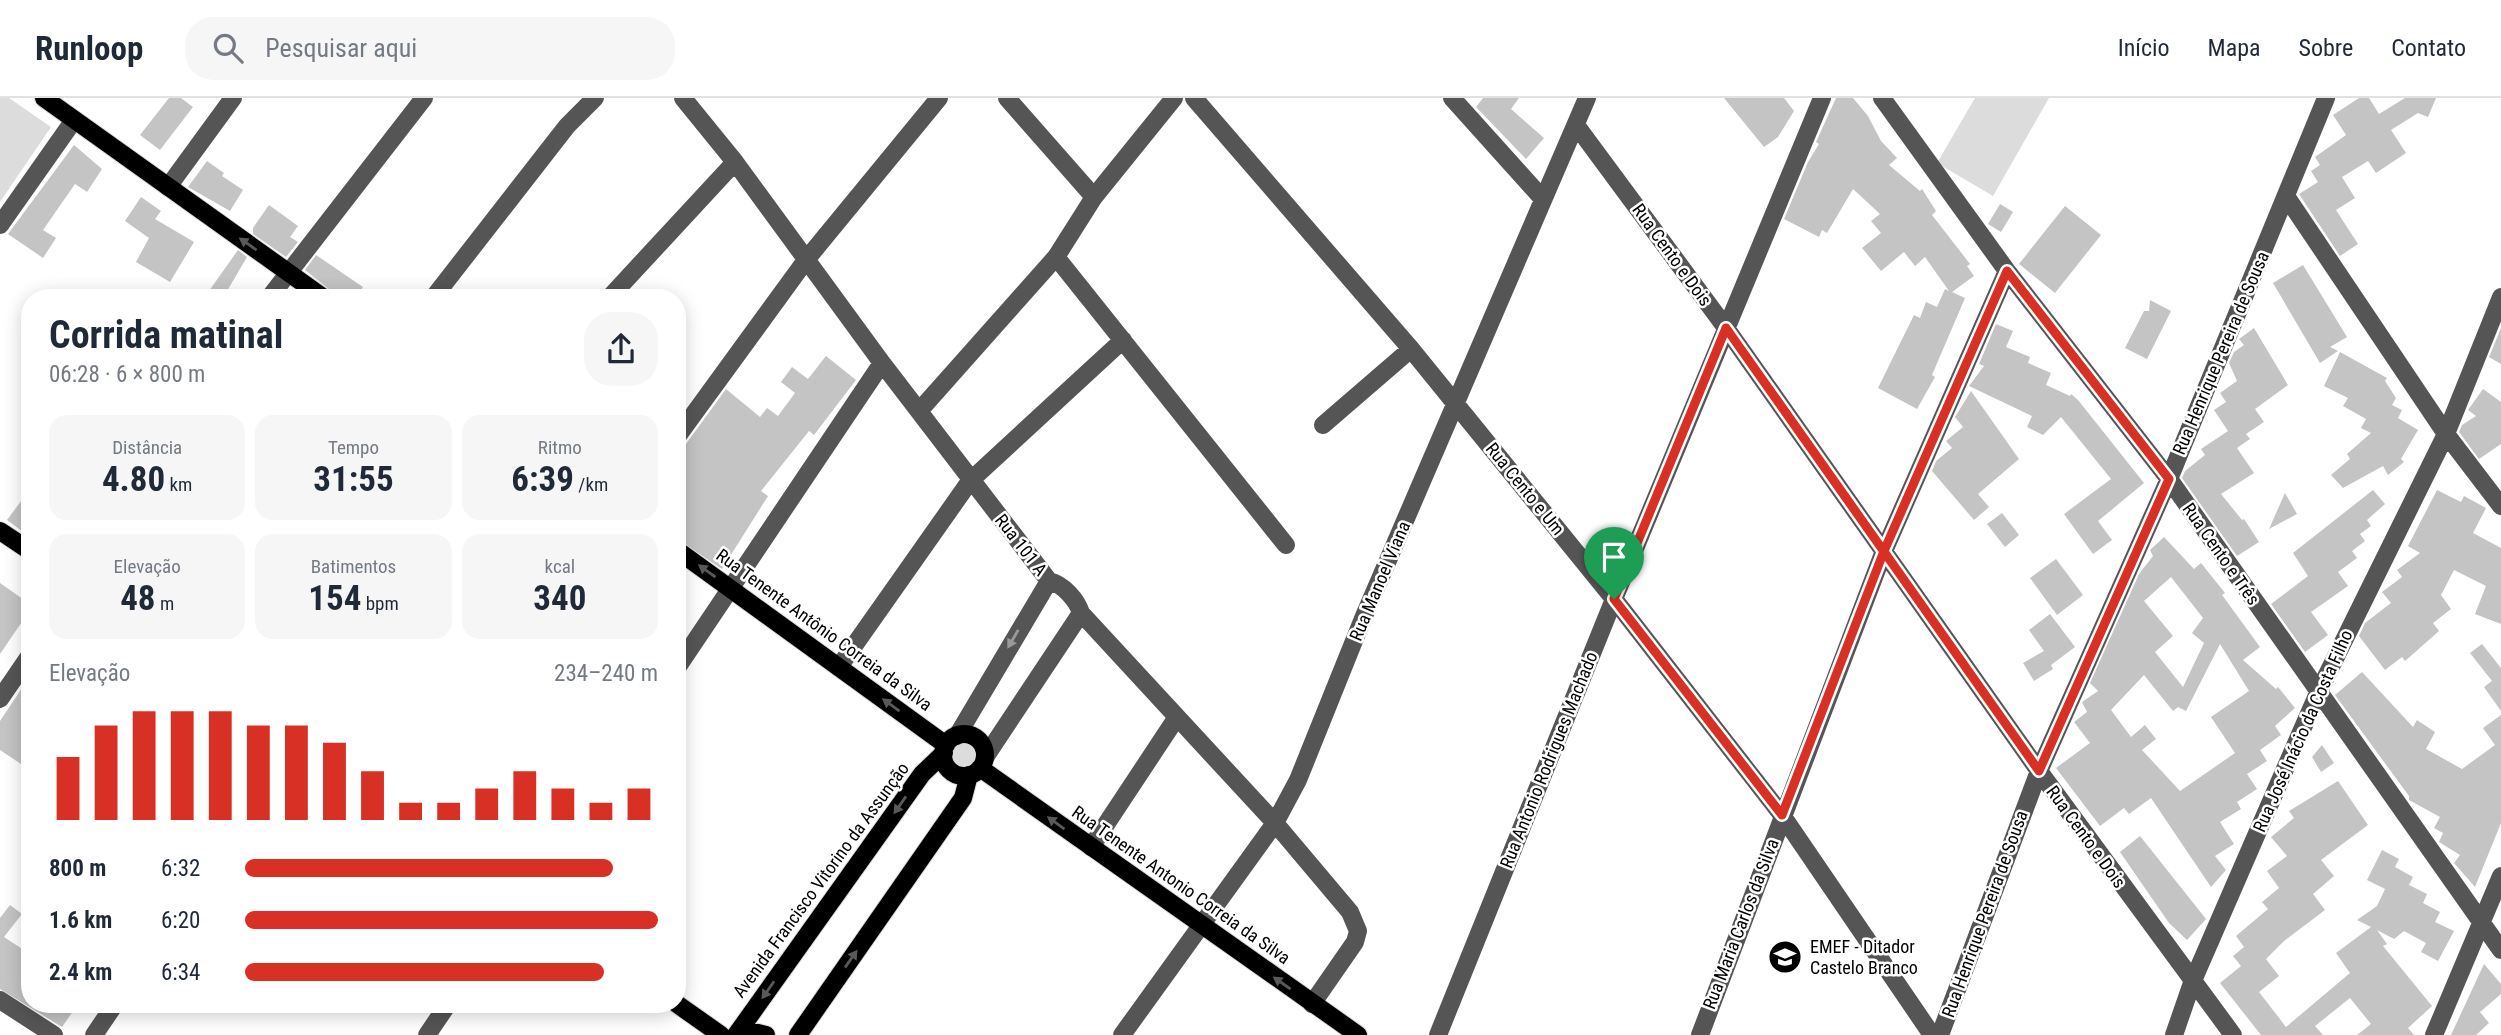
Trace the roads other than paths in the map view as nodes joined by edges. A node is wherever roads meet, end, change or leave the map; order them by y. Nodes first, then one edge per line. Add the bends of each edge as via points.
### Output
1 (44, 98) edge
2 (233, 98) edge
3 (424, 98) edge
4 (595, 98) edge
5 (939, 98) edge
6 (1007, 98) edge
7 (1174, 98) edge
8 (1194, 98) edge
9 (1452, 98) edge
10 (1587, 98) edge
11 (1822, 98) edge
12 (1882, 98) edge
13 (2326, 98) edge
14 (691, 101) edge
15 (74, 120) junction
16 (1576, 125) junction
17 (735, 162) junction
18 (168, 187) junction
19 (2286, 196) junction
20 (1094, 197) junction
21 (1542, 198) junction
22 (0, 225) edge
23 (1056, 257) junction
24 (806, 260) junction
25 (286, 271) junction
26 (2007, 271) junction
27 (275, 289) edge
28 (311, 289) edge
29 (440, 289) edge
30 (617, 289) edge
31 (2501, 297) edge
32 (1726, 328) junction
33 (1123, 340) junction
34 (1411, 349) junction
35 (881, 363) junction
36 (1455, 402) junction
37 (920, 410) junction
38 (686, 425) edge
39 (1323, 425) dead end
40 (2446, 434) junction
41 (2169, 479) junction
42 (970, 481) junction
43 (2501, 506) edge
44 (0, 531) edge
45 (21, 545) edge
46 (1286, 545) dead end
47 (1884, 551) junction
48 (686, 556) edge
49 (1049, 581) junction
50 (731, 589) junction
51 (1614, 599) junction
52 (1081, 613) junction
53 (686, 655) edge
54 (839, 667) junction
55 (21, 668) edge
56 (2318, 693) junction
57 (0, 699) edge
58 (1177, 717) junction
59 (949, 745) junction
60 (979, 767) junction
61 (2039, 771) junction
62 (1782, 815) junction
63 (1275, 822) junction
64 (1091, 848) junction
65 (2501, 876) edge
66 (2479, 922) junction
67 (1199, 925) junction
68 (2501, 950) edge
69 (2192, 983) junction
70 (0, 1000) edge
71 (1312, 1004) junction
72 (686, 1010) edge
73 (109, 1013) edge
74 (442, 1013) edge
75 (54, 1035) edge
76 (93, 1035) edge
77 (427, 1035) edge
78 (721, 1035) edge
79 (736, 1035) edge
80 (766, 1035) edge
81 (798, 1035) edge
82 (1122, 1035) edge
83 (1358, 1035) edge
84 (1438, 1035) edge
85 (1700, 1035) edge
86 (1932, 1035) edge
87 (1940, 1035) edge
88 (2174, 1035) edge
89 (2232, 1035) edge
90 (2434, 1035) edge

1 - 15 main road
2 - 18 street
3 - 25 street
4 - 29 street via 567,126
5 - 24 street
6 - 20 street
7 - 20 street
8 - 34 street, Rua Cento e Um
9 - 21 street
10 - 16 street, Rua Manoel Viana
11 - 32 street, Rua Antonio Rodrigues Machado
12 - 26 street, Rua Cento e Três
13 - 19 street, Rua Henrique Pereira de Sousa
14 - 17 street, Rua 101 A
15 - 18 main road
15 - 22 street
16 - 21 street, Rua Manoel Viana
16 - 32 street, Rua Cento e Dois
17 - 24 street, Rua 101 A
17 - 30 street
25 -> 18 main road
19 - 40 street
19 - 41 street, Rua Henrique Pereira de Sousa
20 - 23 street
21 - 36 street, Rua Manoel Viana
23 - 33 street
23 - 37 street
24 - 35 street, Rua 101 A
24 - 38 street
25 - 27 street
25 - 28 main road
26 - 41 street, Rua Cento e Três
26 - 47 street, Rua Maria Carlos da Silva
31 - 40 street, Rua José Inácio da Costa Filho
32 - 47 street, Rua Cento e Dois
32 - 51 street, Rua Antonio Rodrigues Machado
33 - 42 street
33 - 46 street
34 - 36 street, Rua Cento e Um
34 - 39 street
35 - 37 street, Rua 101 A
35 - 50 street
36 - 51 street, Rua Cento e Um
36 - 63 street, Rua Manoel Viana via 1298,780
37 - 42 street, Rua 101 A
40 - 43 street
40 - 56 street, Rua José Inácio da Costa Filho
41 - 56 street, Rua Cento e Três
41 - 61 street, Rua Henrique Pereira de Sousa
42 - 49 street, Rua 101 A
42 - 54 street
44 - 45 main road
47 - 61 street, Rua Cento e Dois
47 - 62 street, Rua Maria Carlos da Silva
50 -> 48 main road, Rua Tenente Antônio Correia da Silva
49 - 52 street, Rua 101 A via 1066,591
49 -> 59 street
50 - 53 street
50 - 54 main road, Rua Tenente Antônio Correia da Silva
51 - 62 street, Rua Cento e Um
51 - 84 street, Rua Antonio Rodrigues Machado
52 - 58 street, Rua 101 A
52 - 60 street
59 -> 54 main road, Rua Tenente Antônio Correia da Silva
55 - 57 street
56 - 66 street, Rua Cento e Três
56 - 69 street, Rua José Inácio da Costa Filho
58 - 63 street, Rua 101 A
58 - 64 street
59 - 60 main road via 950,771
59 - 60 main road via 977,738
59 -> 79 main road, Avenida Francisco Vitorino da Assunção via 922,774
64 -> 60 main road, Rua Tenente Antonio Correia da Silva
81 -> 60 main road via 963,798
61 - 69 street, Rua Cento e Dois
61 - 87 street, Rua Henrique Pereira de Sousa
62 - 85 street, Rua Maria Carlos da Silva
62 - 86 street, Rua Cento e Um
63 - 67 street, Rua Manoel Viana
63 - 71 street, Rua 101 A via 1357,923 1355,942
64 - 67 main road, Rua Tenente Antonio Correia da Silva
65 - 66 street
66 - 68 street, Rua Cento e Três
66 - 90 street
71 -> 67 main road, Rua Tenente Antonio Correia da Silva
67 - 82 street, Rua Manoel Viana
69 - 88 street, Rua José Inácio da Costa Filho
69 - 89 street, Rua Cento e Dois
70 - 75 street
71 - 83 main road, Rua Tenente Antonio Correia da Silva
72 - 78 main road
73 - 76 street
74 - 77 street
79 - 80 main road via 750,1031

